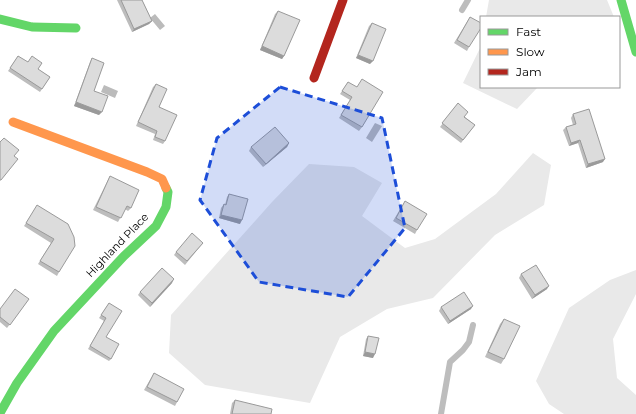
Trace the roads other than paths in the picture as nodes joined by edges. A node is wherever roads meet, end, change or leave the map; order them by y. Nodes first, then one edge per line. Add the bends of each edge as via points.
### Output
1 (343, 0) edge
2 (468, 0) edge
3 (621, 0) edge
4 (462, 10) dead end
5 (0, 18) edge
6 (76, 28) dead end
7 (636, 52) edge
8 (314, 78) dead end
9 (13, 122) dead end
10 (473, 325) dead end
11 (0, 413) edge
12 (441, 414) edge

1 - 8 street
2 - 4 lane
3 - 7 street
5 - 6 street via 32,27
9 - 11 street, Highland Place via 147,172 162,179 168,192 166,207 156,226 124,256 54,331 17,383
10 - 12 lane via 469,342 450,362

